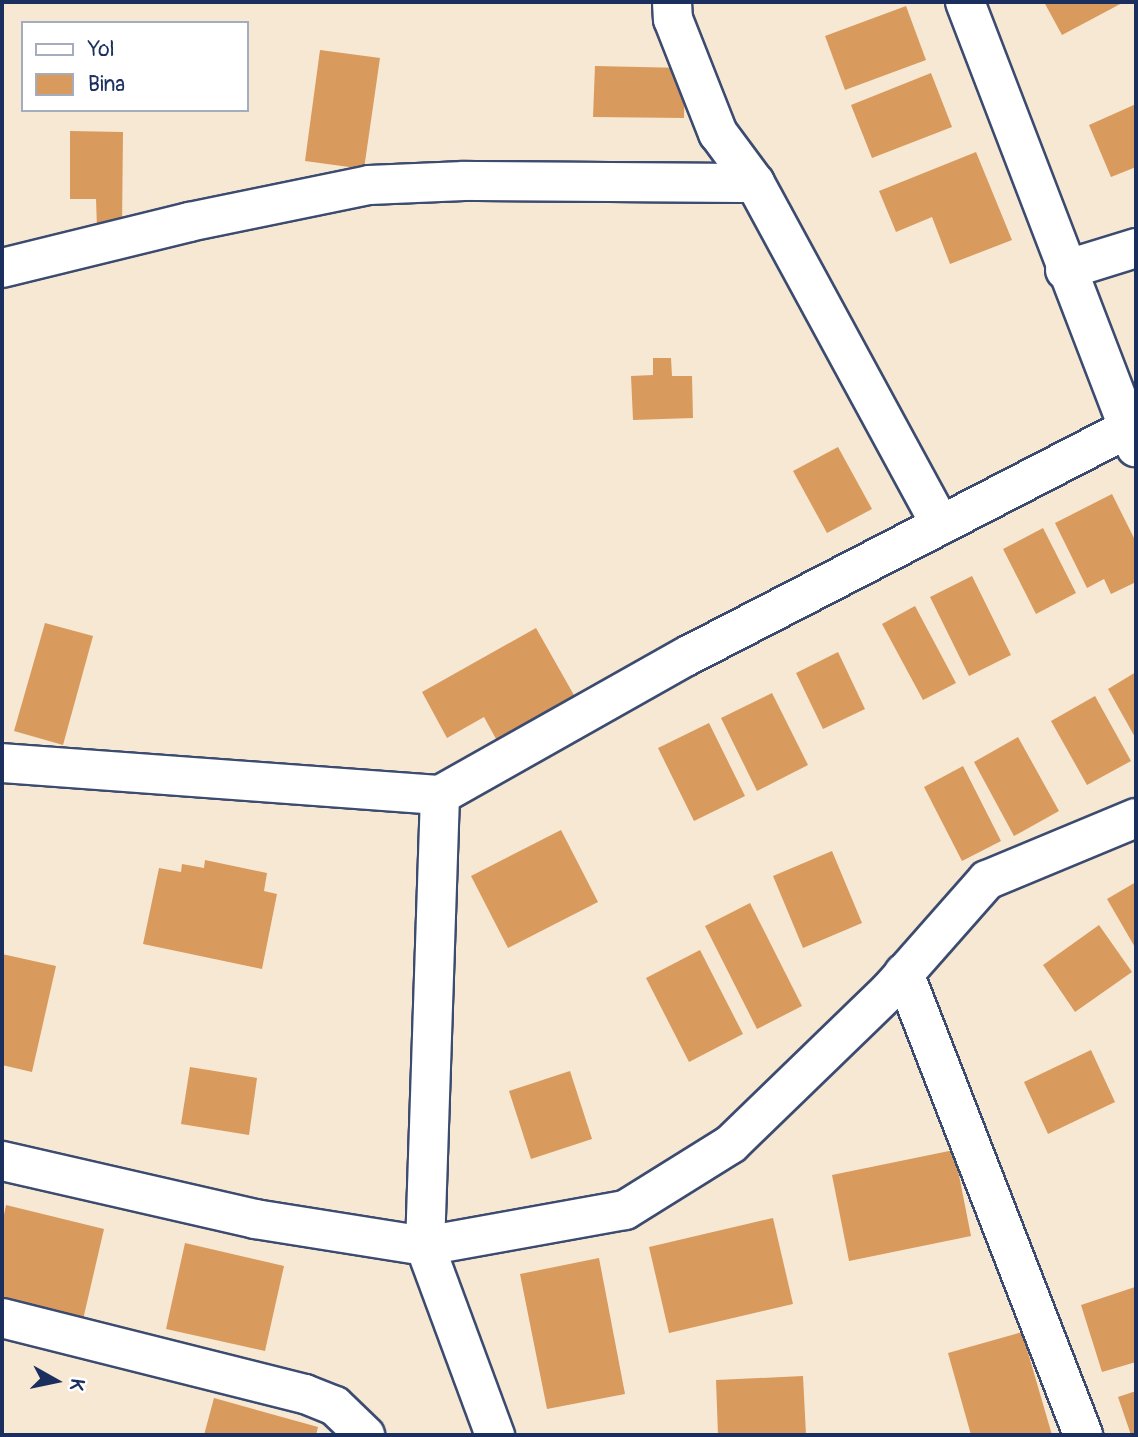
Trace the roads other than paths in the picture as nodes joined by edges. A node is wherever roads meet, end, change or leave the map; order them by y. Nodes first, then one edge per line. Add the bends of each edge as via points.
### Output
1 (672, 2) edge
2 (965, 2) edge
3 (755, 183) junction
4 (1136, 248) edge
5 (2, 268) edge
6 (1065, 270) junction
7 (1132, 437) edge
8 (941, 525) junction
9 (2, 763) edge
10 (440, 795) junction
11 (1136, 818) edge
12 (904, 973) junction
13 (2, 1161) edge
14 (425, 1247) junction
15 (2, 1318) edge
16 (365, 1435) edge
17 (495, 1435) edge
18 (1083, 1435) edge

1 - 3 street via 674,19 718,133
2 - 6 street
3 - 5 street via 464,181 369,185 189,222
3 - 8 street
4 - 6 street
6 - 7 street
7 - 8 street
8 - 10 street via 687,656
9 - 10 street
10 - 14 street
11 - 12 street via 988,880
12 - 14 street via 731,1144 625,1210
12 - 18 street
13 - 14 street via 255,1220
14 - 17 street
15 - 16 street via 305,1394 335,1406

